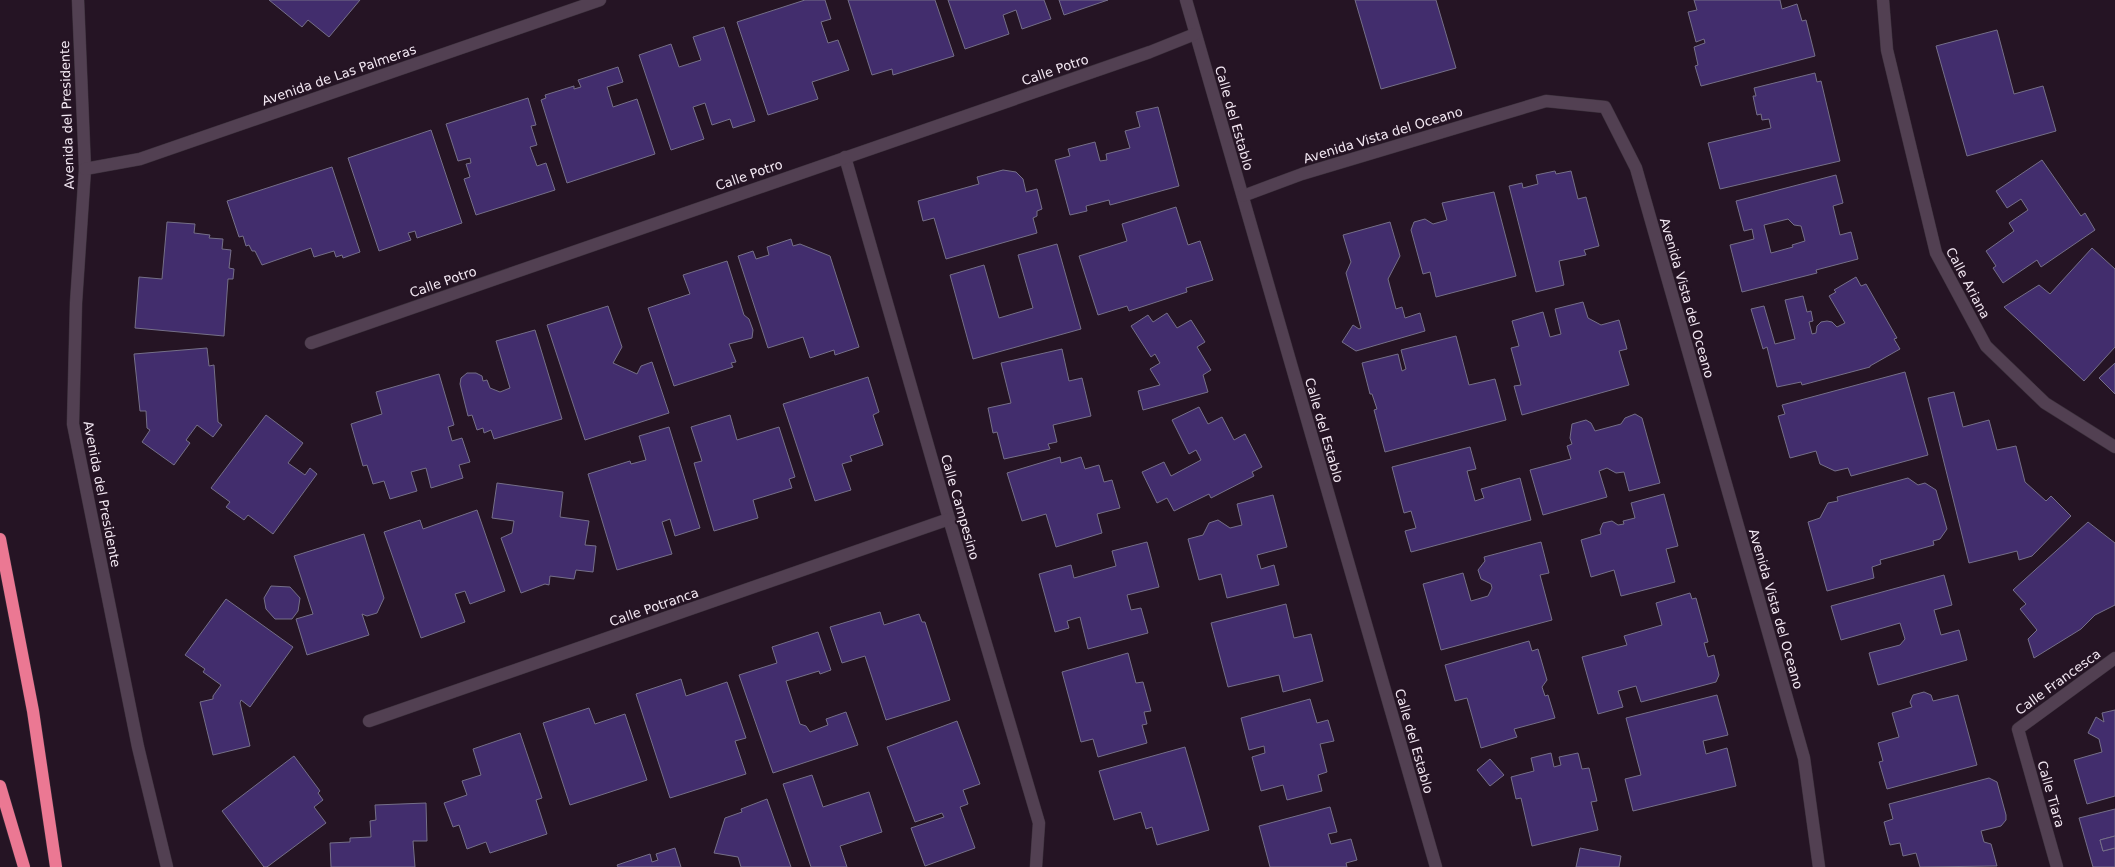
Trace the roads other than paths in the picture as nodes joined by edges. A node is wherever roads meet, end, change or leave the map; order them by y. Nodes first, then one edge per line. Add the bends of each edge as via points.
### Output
1 (78, 0) edge
2 (600, 0) edge
3 (1186, 0) edge
4 (1883, 0) edge
5 (1195, 34) junction
6 (845, 157) junction
7 (86, 169) junction
8 (1243, 196) junction
9 (311, 343) dead end
10 (2115, 447) edge
11 (948, 519) junction
12 (0, 539) edge
13 (2115, 658) edge
14 (369, 721) dead end
15 (2018, 729) joint
16 (0, 786) edge
17 (24, 867) edge
18 (56, 867) edge
19 (167, 867) edge
20 (1036, 867) edge
21 (1436, 867) edge
22 (1818, 867) edge
23 (2057, 867) edge

1 - 7 street, Avenida del Presidente
2 - 7 street, Avenida de Las Palmeras via 140,160
3 - 5 street, Calle del Establo
4 - 10 street, Calle Ariana via 1887,50 1936,253 1986,346 2045,403
5 - 6 street, Calle Potro via 1150,52
5 - 8 street, Calle del Establo
6 - 9 street, Calle Potro
6 - 11 street, Calle Campesino
7 - 19 street, Avenida del Presidente via 76,303 73,424 138,747
8 - 21 street, Calle del Establo
8 - 22 street, Avenida Vista del Oceano via 1302,174 1546,101 1605,107 1636,168 1804,758
11 - 14 street, Calle Potranca
11 - 20 street, Calle Campesino via 1039,823
12 - 18 highway via 33,711
13 - 15 street, Calle Francesca
15 - 23 street, Calle Tiara
16 - 17 highway

